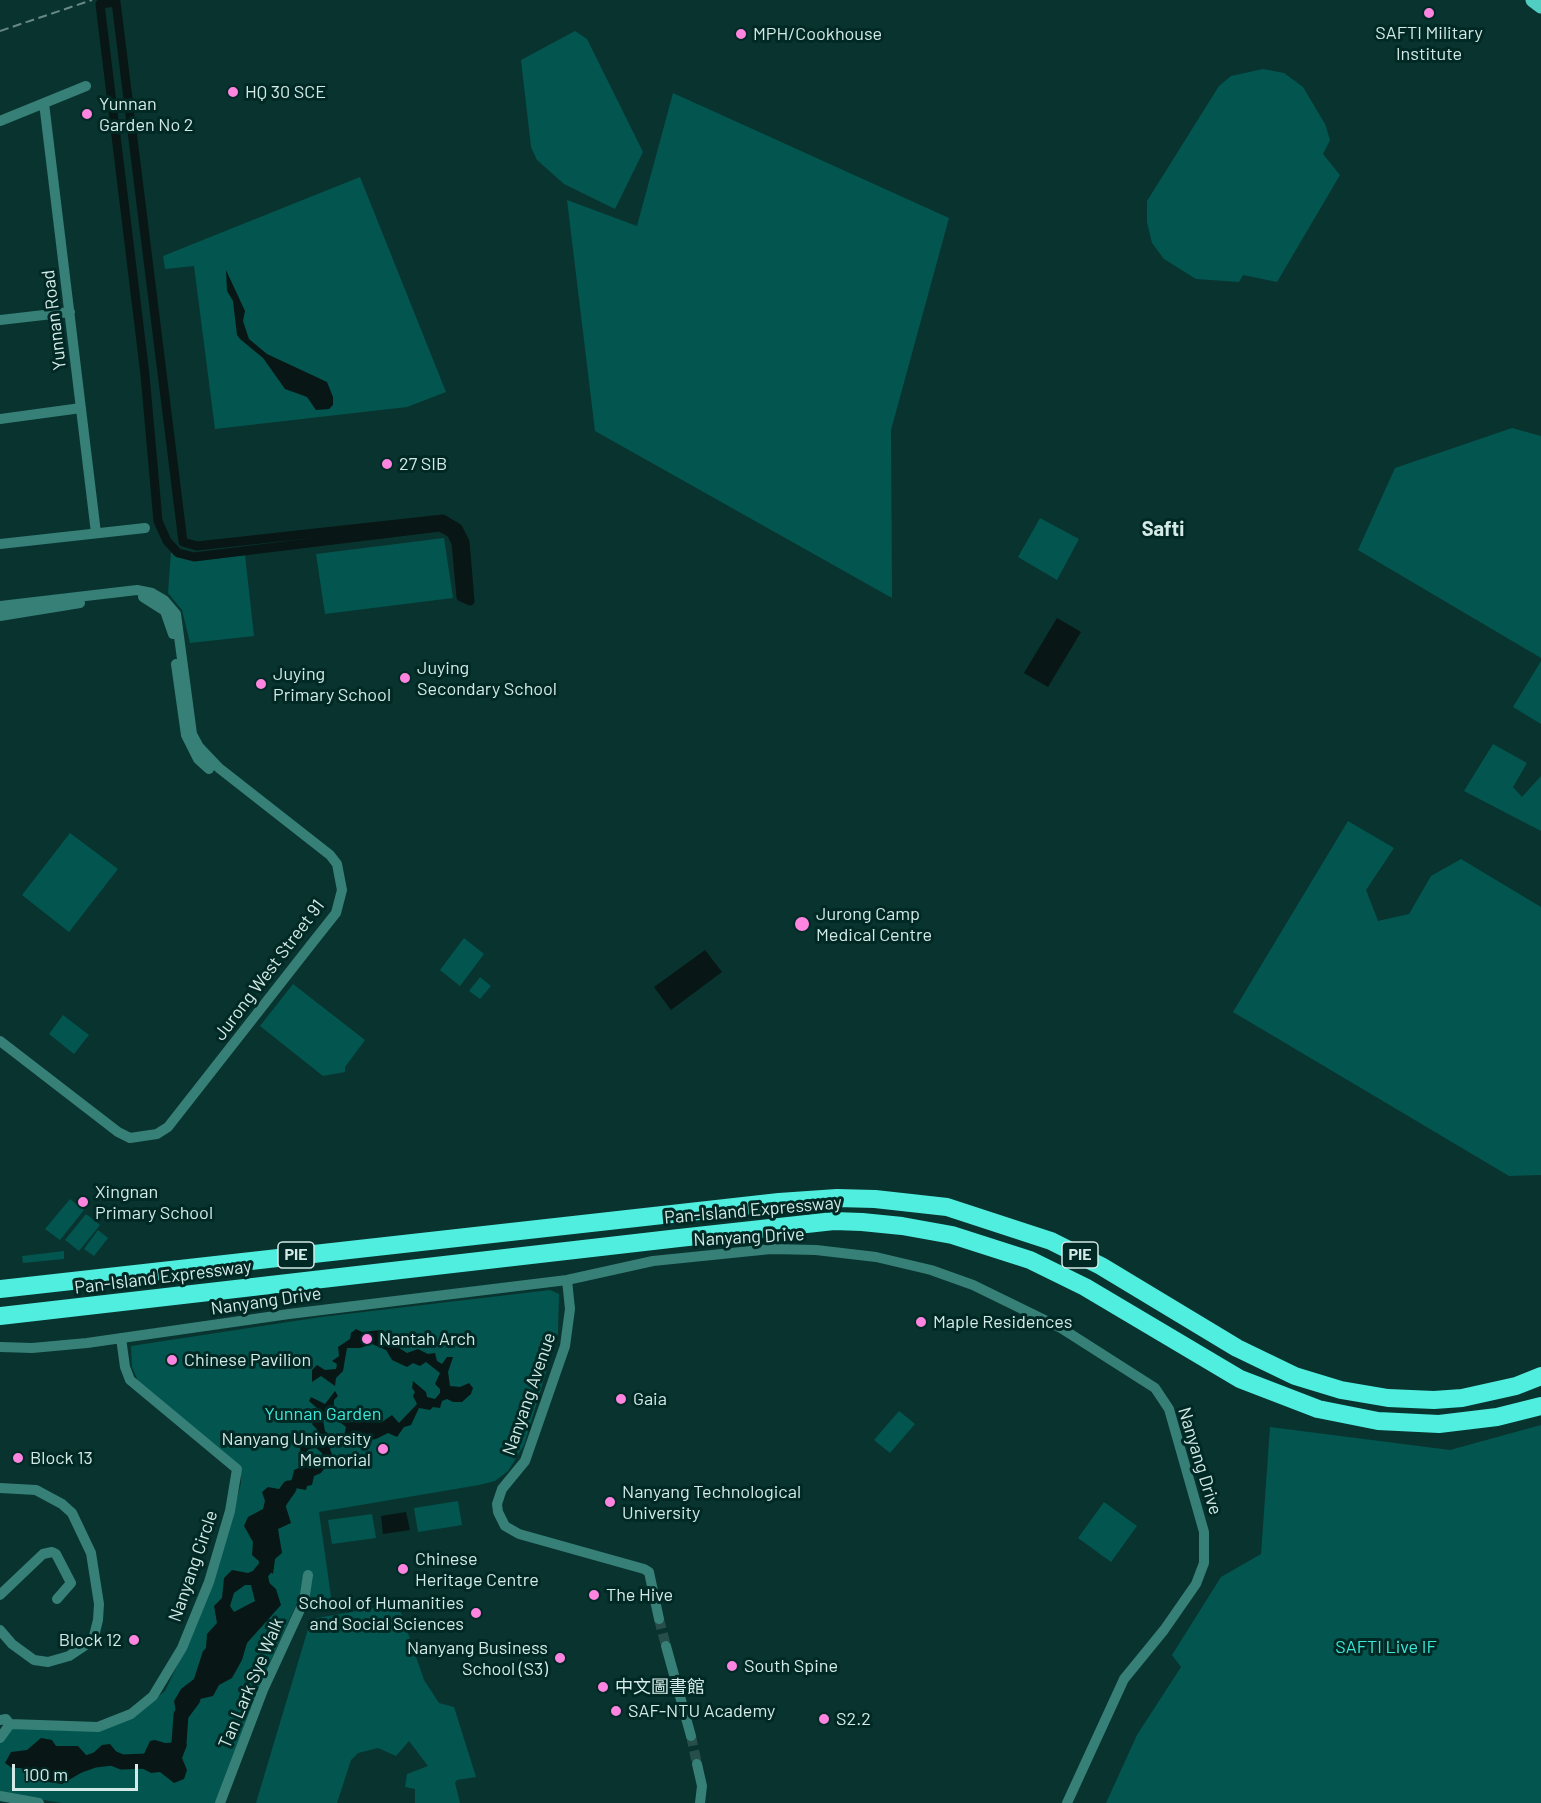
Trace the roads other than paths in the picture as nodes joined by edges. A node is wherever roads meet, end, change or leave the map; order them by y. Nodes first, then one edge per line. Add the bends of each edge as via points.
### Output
1 (1533, 0) edge
2 (1541, 6) edge
3 (86, 86) dead end
4 (44, 103) junction
5 (0, 121) edge
6 (69, 312) junction
7 (0, 320) edge
8 (81, 408) junction
9 (0, 419) edge
10 (145, 528) dead end
11 (96, 533) junction
12 (0, 544) edge
13 (0, 606) edge
14 (0, 616) edge
15 (0, 1033) edge
16 (0, 1041) edge
17 (567, 1280) junction
18 (0, 1290) edge
19 (0, 1316) edge
20 (121, 1338) junction
21 (0, 1347) edge
22 (1541, 1376) edge
23 (1541, 1406) edge
24 (0, 1488) edge
25 (308, 1575) dead end
26 (0, 1595) edge
27 (57, 1599) dead end
28 (659, 1619) tunnel mouth
29 (0, 1630) edge
30 (666, 1646) tunnel mouth
31 (3, 1729) edge
32 (691, 1736) tunnel mouth
33 (697, 1764) tunnel mouth
34 (0, 1796) edge
35 (39, 1803) edge
36 (220, 1803) edge
37 (700, 1803) edge
38 (1067, 1803) edge

1 - 2 main road
3 - 4 street
4 - 5 street
4 - 6 street, Yunnan Road
6 - 7 street
6 - 8 street, Yunnan Road
8 - 9 street
8 - 11 street, Yunnan Road
10 - 11 street
11 - 12 street
13 - 16 street, Jurong West Street 91 via 137,590 165,600 176,614 192,734 199,747 219,768 330,855 337,864 342,890 336,913 168,1127 157,1134 130,1138 118,1132
14 - 15 street, Jurong West Street 91 via 136,596 159,605 173,633 183,725 198,759 317,852 331,867 337,888 330,910 163,1122 154,1128 144,1132 120,1127
17 - 20 street, Nanyang Drive
17 - 28 street, Nanyang Avenue via 570,1309 565,1346 525,1461 502,1489 498,1512 505,1526 519,1534 649,1572
17 - 38 street, Nanyang Drive via 653,1261 771,1249 876,1257 973,1285 1061,1328 1155,1388 1169,1409 1199,1513 1204,1563 1192,1591 1124,1679
18 - 22 highway, Pan-Island Expressway / PIE via 592,1221 837,1198 875,1199 947,1208 1051,1241 1101,1266 1237,1348 1288,1373 1333,1388 1388,1398 1434,1400 1516,1386
19 - 23 highway, Pan-Island Expressway / PIE via 691,1236 834,1221 862,1222 952,1235 1030,1260 1085,1287 1240,1379 1318,1409 1378,1421 1419,1424 1473,1421
20 - 21 street, Nanyang Drive via 32,1348
20 - 31 street, Nanyang Circle via 127,1376 234,1465 238,1474 209,1582 182,1648 153,1696 132,1714 98,1727
24 - 29 street via 36,1490 72,1513 91,1553 99,1604 95,1634 89,1643 69,1656 48,1662 34,1660
25 - 36 street, Tan Lark Sye Walk via 304,1601 263,1690
26 - 27 street via 48,1552 56,1554 70,1580 70,1587
30 - 32 street
33 - 37 street via 702,1786
34 - 35 street

